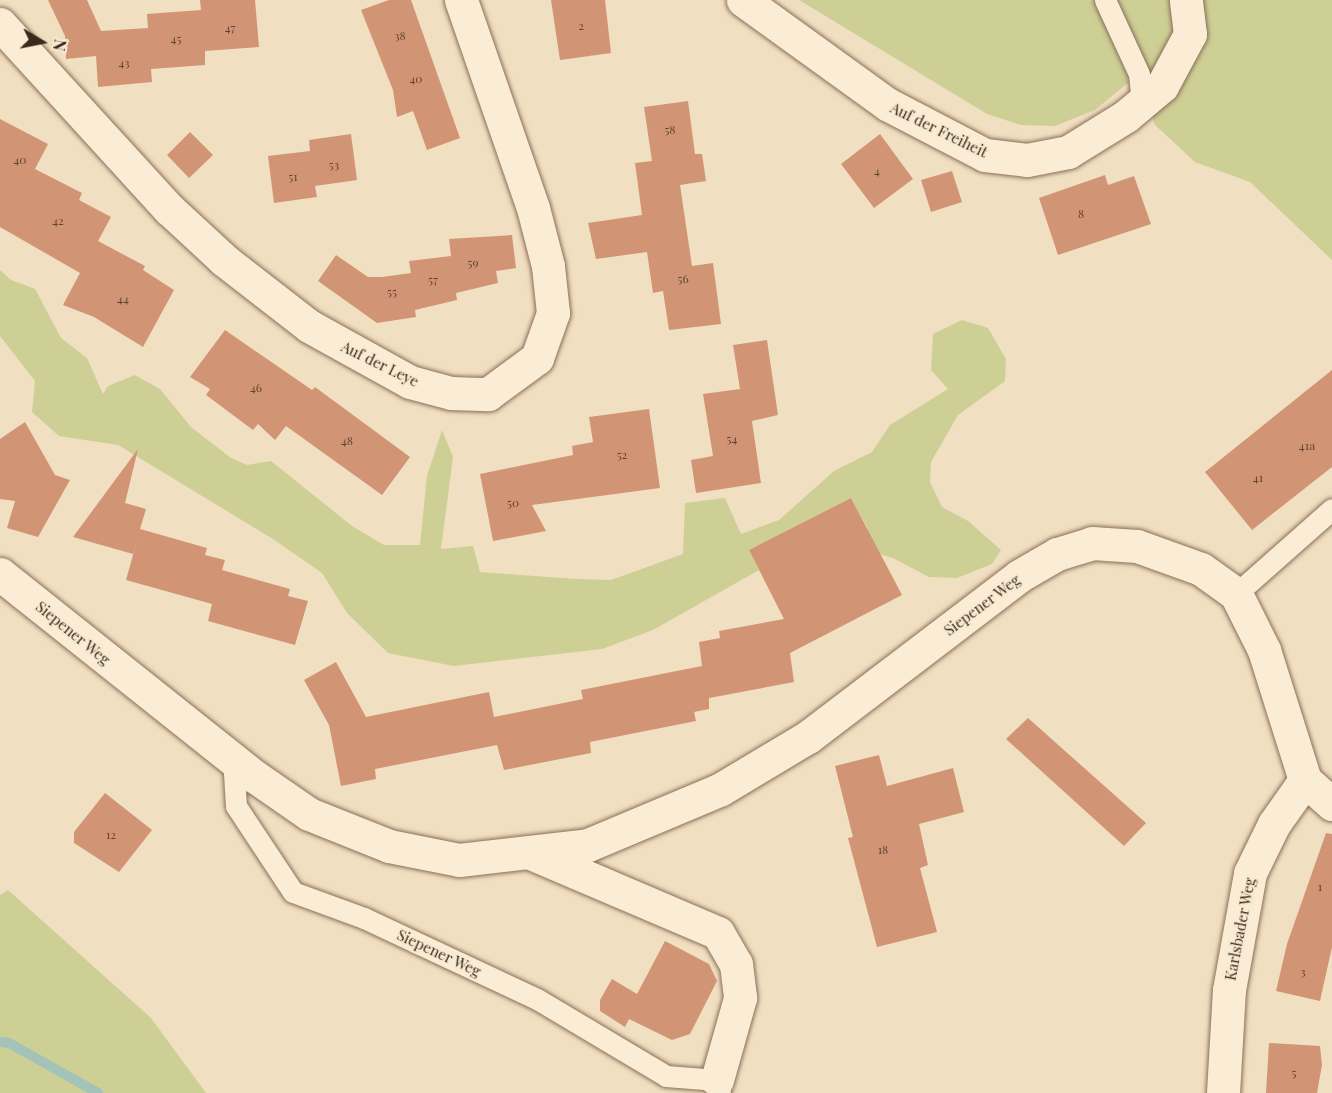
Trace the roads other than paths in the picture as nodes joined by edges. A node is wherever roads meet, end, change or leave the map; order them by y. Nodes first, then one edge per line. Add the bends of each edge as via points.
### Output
1 (461, 0) edge
2 (743, 0) edge
3 (1105, 0) edge
4 (1186, 0) edge
5 (0, 24) edge
6 (1142, 102) junction
7 (1332, 509) edge
8 (0, 574) edge
9 (1236, 594) junction
10 (233, 757) junction
11 (1305, 780) junction
12 (1332, 804) edge
13 (533, 854) junction
14 (719, 1086) edge
15 (1223, 1093) edge

1 - 5 street, Auf der Leye via 533,208 548,266 553,313 537,358 488,394 451,393 410,382 309,326 224,260 169,209
2 - 6 street, Auf der Freiheit via 887,104 985,155 1027,160 1068,152
3 - 6 lane via 1140,74
4 - 6 street, Auf der Freiheit via 1190,34 1162,86
7 - 9 lane
8 - 10 street, Siepener Weg
9 - 11 street, Siepener Weg via 1264,650
9 - 13 street, Siepener Weg via 1201,569 1137,546 1092,543 1057,554 1019,576 808,737 721,789 588,845
10 - 13 street, Siepener Weg via 309,814 389,846 459,860
10 - 14 lane, Siepener Weg via 236,806 293,892 364,918 537,999 666,1076
11 - 12 street
11 - 15 street, Karlsbader Weg via 1274,824 1250,873 1229,990
13 - 14 street, Siepener Weg via 718,933 736,964 740,998

